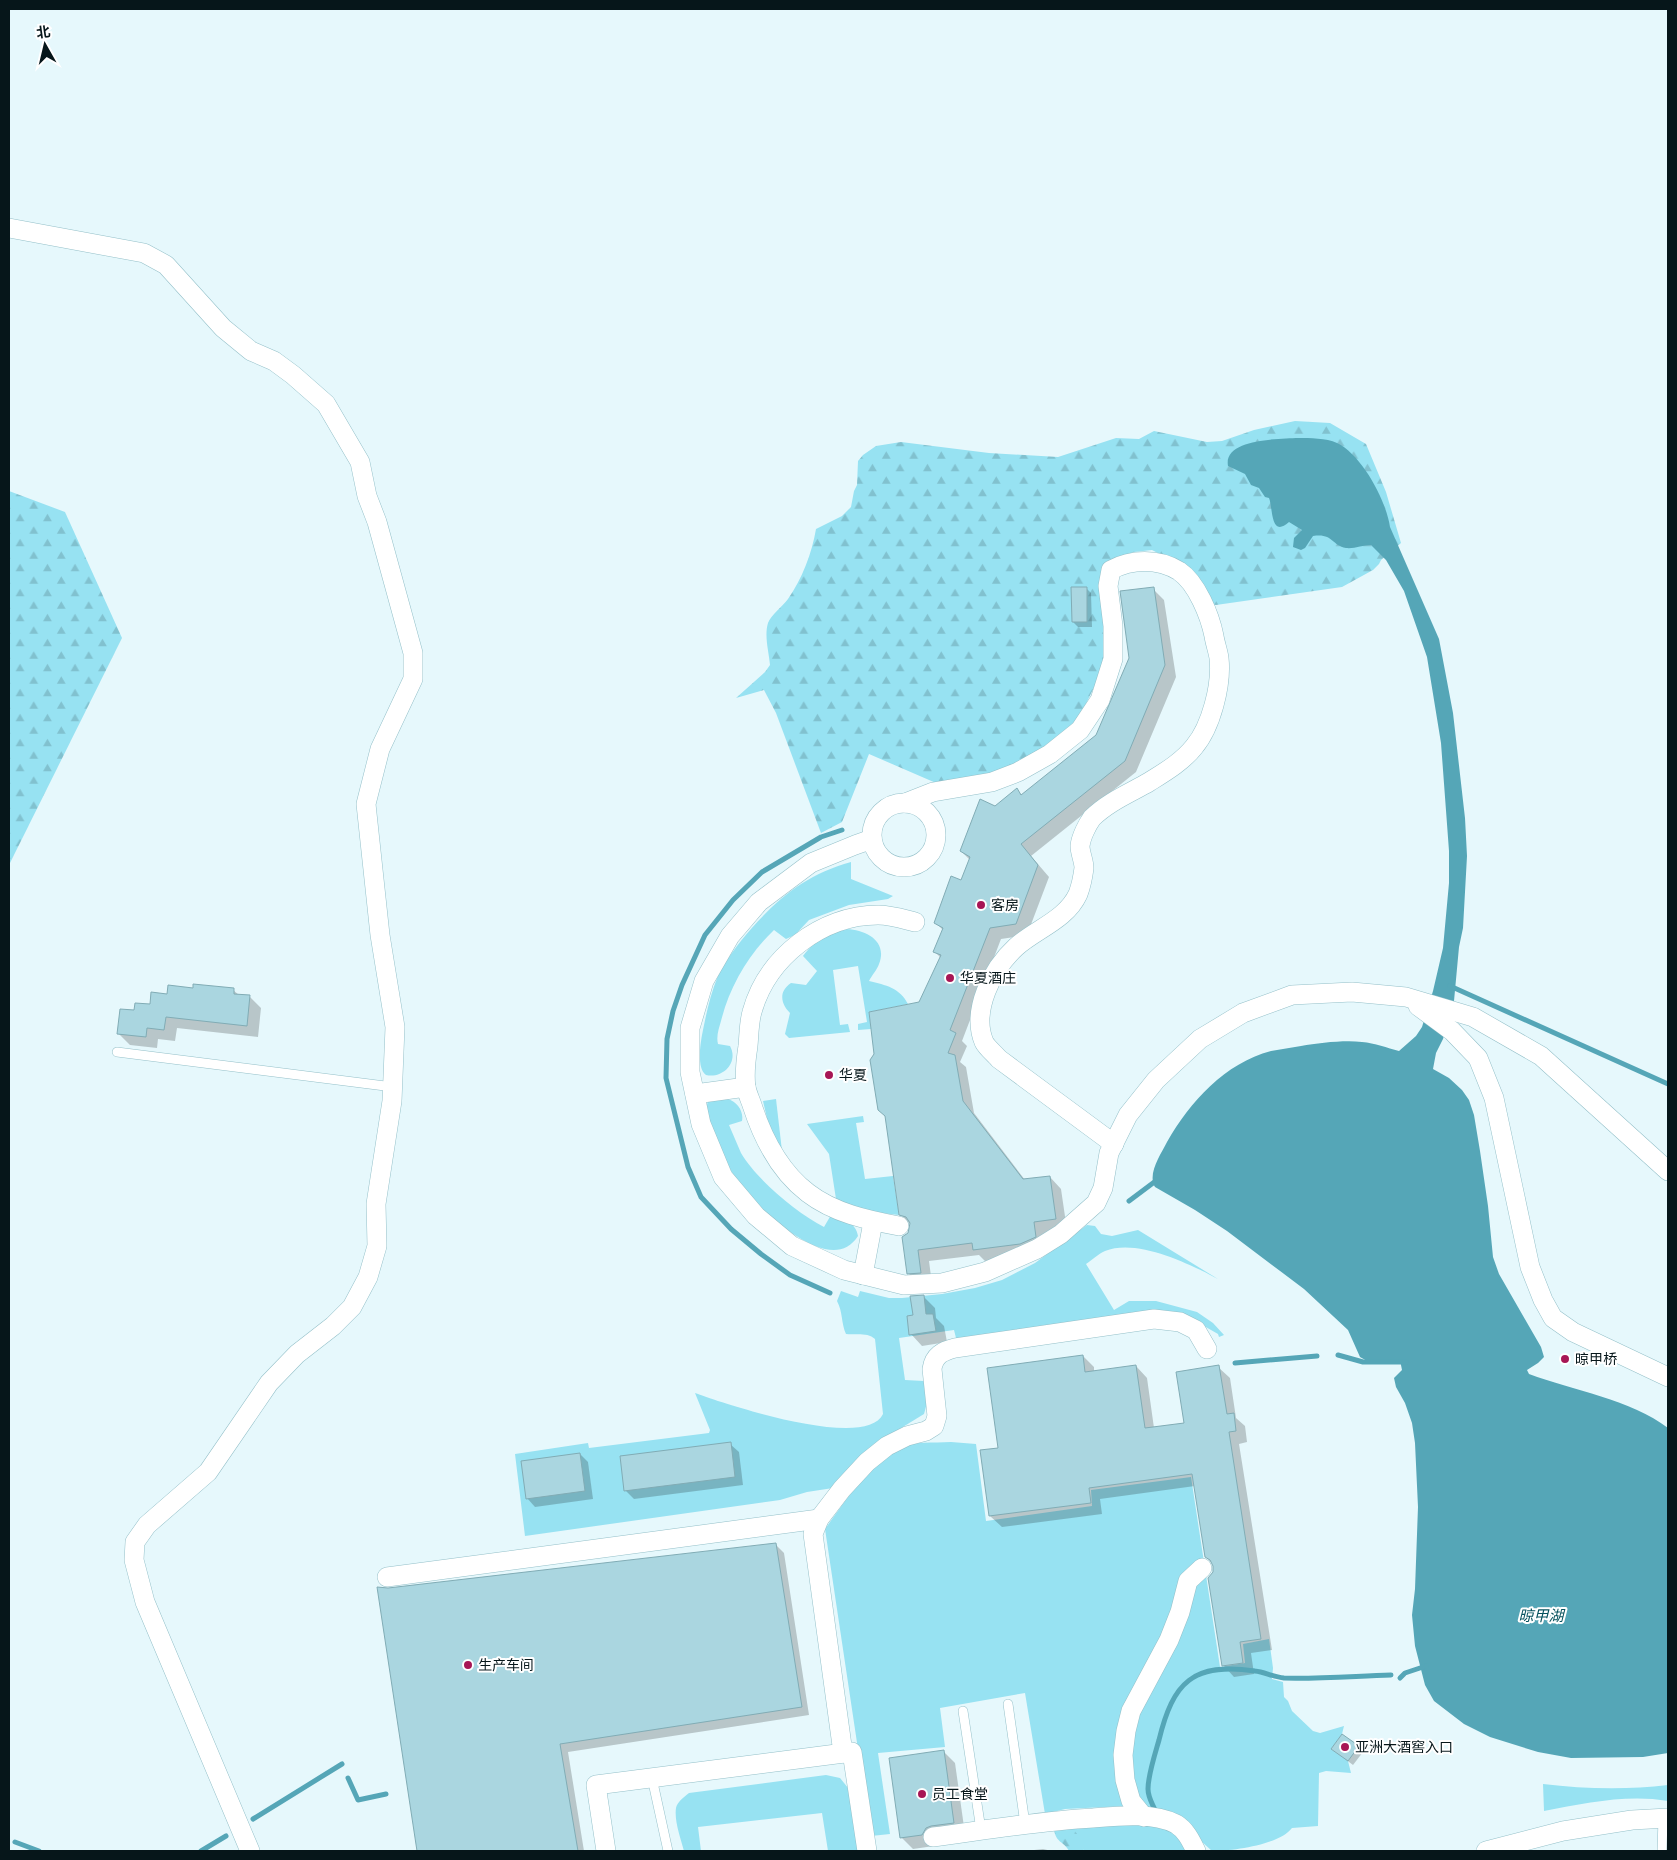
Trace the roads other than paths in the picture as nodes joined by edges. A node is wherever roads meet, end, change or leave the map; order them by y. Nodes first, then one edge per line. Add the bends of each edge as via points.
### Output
1 (9, 228) edge
2 (905, 802) junction
3 (872, 839) junction
4 (915, 922) dead end
5 (1406, 997) junction
6 (117, 1052) dead end
7 (393, 1087) junction
8 (746, 1087) junction
9 (695, 1094) junction
10 (1114, 1144) junction
11 (1668, 1171) edge
12 (874, 1222) junction
13 (899, 1226) dead end
14 (863, 1275) junction
15 (1207, 1349) dead end
16 (1668, 1377) edge
17 (819, 1519) junction
18 (1202, 1568) dead end
19 (387, 1577) dead end
20 (1008, 1704) dead end
21 (963, 1711) dead end
22 (843, 1753) junction
23 (652, 1778) junction
24 (1144, 1817) junction
25 (1665, 1818) edge
26 (1025, 1824) junction
27 (981, 1830) junction
28 (933, 1837) dead end
29 (250, 1851) edge
30 (606, 1851) edge
31 (668, 1851) edge
32 (867, 1851) edge
33 (1196, 1851) edge
34 (1486, 1851) edge
35 (1662, 1851) edge

1 - 7 street via 144,253 166,265 223,328 251,351 274,361 293,375 326,404 360,462 413,653 413,679 380,749 366,804 380,935 395,1027
2 - 3 street via 884,809 872,828
2 - 3 street via 925,810 936,829 936,840 926,858 913,865 889,863 881,857
2 - 10 street via 933,792 992,782 1018,772 1050,754 1080,730 1100,700 1113,659 1108,586 1111,570 1122,564 1143,561 1165,565 1180,572 1198,593 1211,622 1219,659 1218,686 1209,721 1195,747 1171,769 1104,808 1091,820 1080,846 1084,867 1078,894 1066,912 1015,948 994,974 983,1001 980,1023 984,1044 999,1059
3 - 9 street via 811,863 759,902 730,936 704,981 690,1028 690,1072
4 - 8 street via 878,915 838,920 806,936 783,958 764,983 752,1012
5 - 10 street via 1352,992 1292,995 1243,1013 1200,1039 1156,1080 1128,1115
5 - 11 street via 1473,1017 1541,1056
5 - 16 street via 1452,1030 1478,1058 1494,1098 1530,1267 1553,1318 1573,1332
6 - 7 lane
7 - 29 street via 376,1204 377,1246 368,1277 352,1307 269,1383 208,1472 147,1525 135,1542 134,1560 145,1602
8 - 9 street
8 - 12 street via 760,1130 781,1168 808,1193 833,1208
9 - 14 street via 701,1124 723,1177 756,1216 792,1246 844,1270
10 - 14 street via 1096,1204 1061,1234 1037,1249 985,1272 942,1283 904,1285
12 - 13 street
12 - 14 street
15 - 17 street via 1196,1330 1180,1322 1154,1319 944,1351 933,1362 932,1368 937,1416 934,1426 887,1446 867,1462
17 - 19 street
17 - 22 street via 813,1534
18 - 24 street via 1188,1581 1169,1640 1131,1711 1123,1755 1125,1780 1131,1801
20 - 26 lane
21 - 27 lane
22 - 23 street
22 - 32 street via 852,1752
23 - 30 street via 596,1785
23 - 31 lane
24 - 26 street via 1062,1819
24 - 33 street via 1176,1824 1189,1836
25 - 34 street via 1562,1830
25 - 35 lane
26 - 27 street
27 - 28 street

